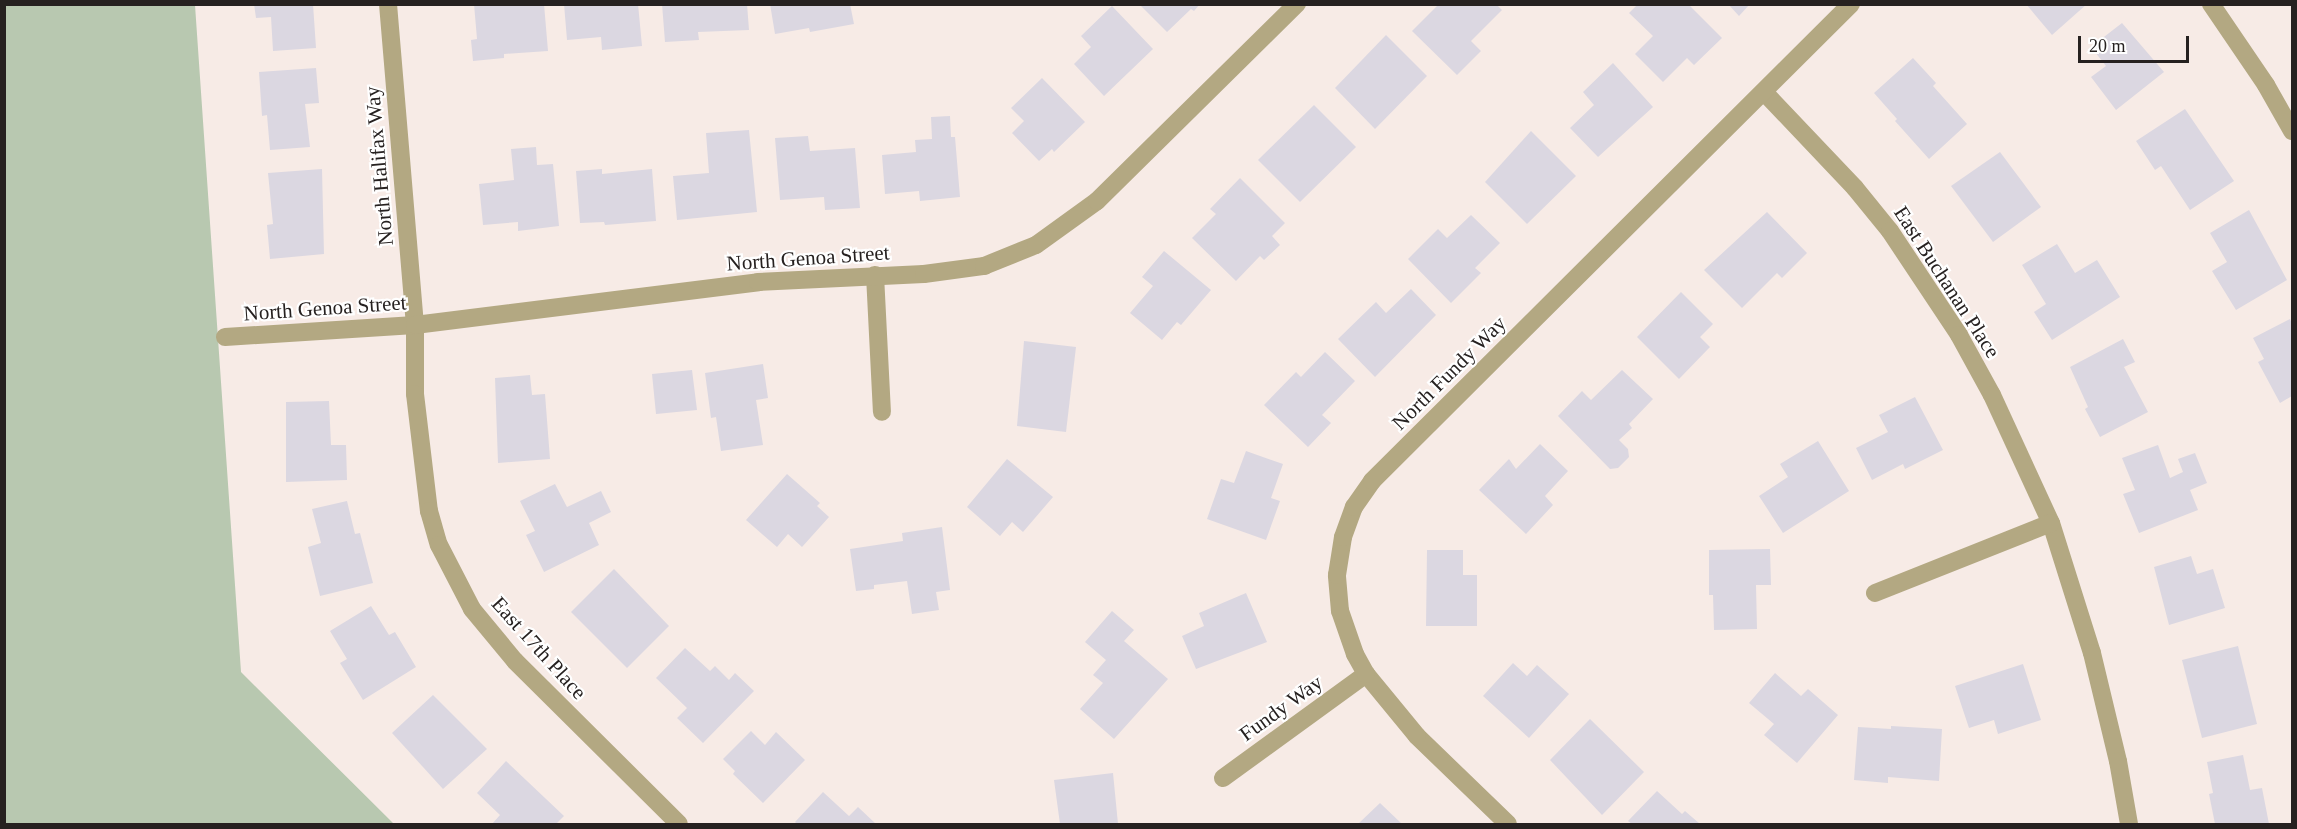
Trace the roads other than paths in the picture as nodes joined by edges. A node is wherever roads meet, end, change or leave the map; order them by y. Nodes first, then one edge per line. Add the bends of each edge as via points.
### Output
1 (388, 4) edge
2 (1297, 4) edge
3 (1851, 4) edge
4 (2211, 4) edge
5 (1764, 92) junction
6 (2292, 131) edge
7 (875, 275) junction
8 (416, 325) junction
9 (225, 337) dead end
10 (882, 412) dead end
11 (2051, 523) junction
12 (1875, 593) dead end
13 (1366, 674) junction
14 (1223, 778) dead end
15 (679, 825) edge
16 (1508, 825) edge
17 (2129, 825) edge

1 - 8 street, North Halifax Way
2 - 7 street, North Genoa Street via 1097,201 1036,245 984,266 924,274
3 - 5 street, North Fundy Way
4 - 6 street
5 - 11 street, East Buchanan Place via 1890,231 1959,335 1992,395
5 - 13 street, North Fundy Way via 1372,481 1354,507 1342,537 1336,575 1340,611
7 - 8 street, North Genoa Street via 758,282
7 - 10 street
8 - 9 street, North Genoa Street
8 - 15 street, East 17th Place via 415,394 429,511 453,576 472,609 515,662
11 - 12 street
11 - 17 street, East Buchanan Place via 2092,653
13 - 14 street, Fundy Way
13 - 16 street, North Fundy Way via 1417,736

